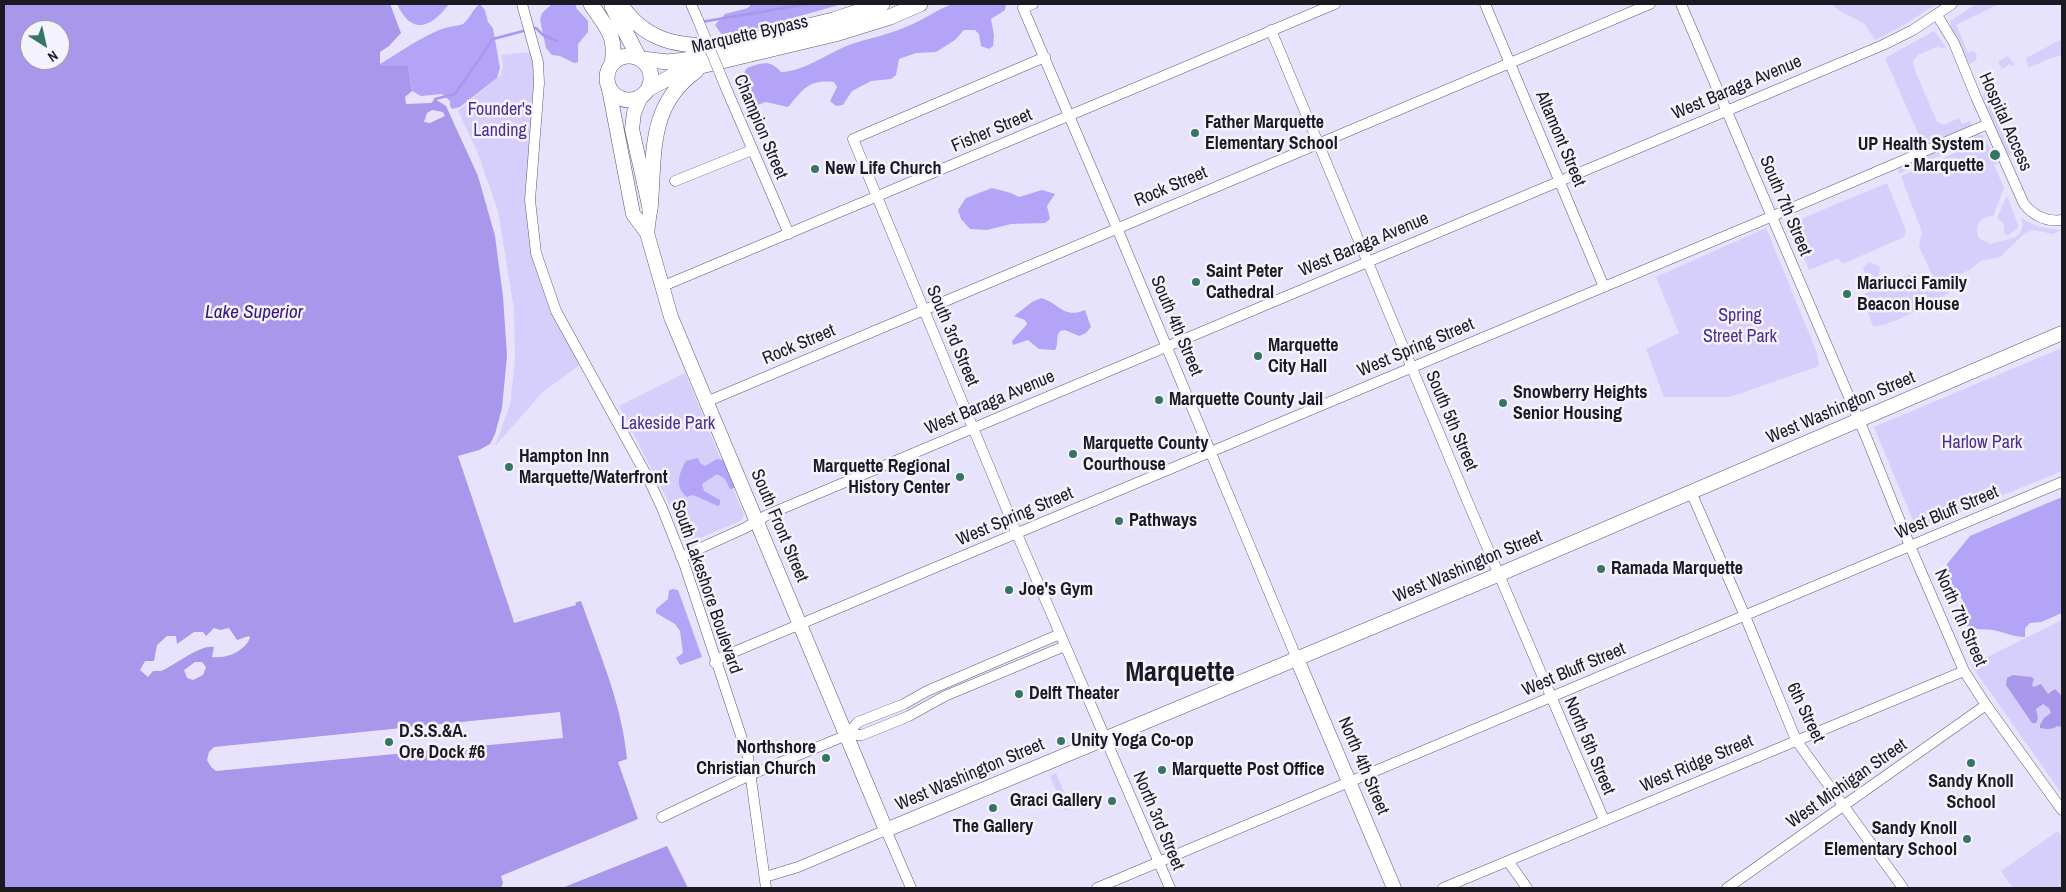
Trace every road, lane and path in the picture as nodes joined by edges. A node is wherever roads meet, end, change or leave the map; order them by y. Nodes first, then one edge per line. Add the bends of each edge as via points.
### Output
1 (522, 4) edge
2 (591, 4) edge
3 (611, 4) edge
4 (620, 4) edge
5 (691, 4) edge
6 (882, 4) edge
7 (920, 4) edge
8 (1033, 4) edge
9 (1335, 4) edge
10 (1485, 4) edge
11 (1650, 4) edge
12 (1680, 4) edge
13 (1952, 4) edge
14 (1937, 15) junction
15 (1271, 30) junction
16 (726, 46) junction
17 (1045, 57) junction
18 (640, 59) junction
19 (1509, 62) junction
20 (612, 64) junction
21 (704, 66) junction
22 (609, 89) junction
23 (645, 93) junction
24 (1726, 111) junction
25 (1070, 116) junction
26 (1988, 124) junction
27 (1318, 142) junction
28 (752, 150) junction
29 (1560, 180) junction
30 (675, 181) dead end
31 (877, 198) junction
32 (650, 210) junction
33 (1772, 217) junction
34 (2062, 220) edge
35 (1117, 228) junction
36 (646, 232) junction
37 (789, 234) junction
38 (1368, 261) junction
39 (661, 287) junction
40 (1604, 287) junction
41 (923, 310) junction
42 (2061, 335) edge
43 (1167, 346) junction
44 (1411, 368) junction
45 (706, 402) junction
46 (1859, 421) junction
47 (973, 428) junction
48 (1210, 451) junction
49 (2062, 482) edge
50 (1691, 492) junction
51 (756, 522) junction
52 (1017, 533) junction
53 (1910, 546) junction
54 (681, 557) junction
55 (1500, 574) junction
56 (1745, 616) junction
57 (800, 624) junction
58 (1060, 634) junction
59 (1065, 646) junction
60 (1297, 659) junction
61 (715, 663) junction
62 (1964, 671) junction
63 (1550, 698) junction
64 (1986, 705) junction
65 (847, 735) junction
66 (1105, 738) junction
67 (1796, 740) junction
68 (750, 775) junction
69 (1350, 782) junction
70 (1845, 805) junction
71 (2062, 810) edge
72 (662, 816) dead end
73 (1604, 820) junction
74 (886, 830) junction
75 (1508, 861) junction
76 (1159, 863) junction
77 (765, 877) junction
78 (766, 888) edge
79 (911, 888) edge
80 (1097, 888) edge
81 (1170, 888) edge
82 (1394, 888) edge
83 (1443, 888) edge
84 (1527, 888) edge
85 (1727, 888) edge
86 (1903, 888) edge

1 - 54 street, South Lakeshore Boulevard via 538,62 540,83 530,200 536,253 556,311 648,478
2 - 20 highway via 612,36
3 - 18 highway
4 - 16 highway via 636,23 662,39 693,46
5 - 28 street, Champion Street, bridge
6 - 16 highway, Marquette Bypass via 833,20
7 - 21 highway, Marquette Bypass via 835,34
8 - 17 street, South 4th Street via 1023,8
9 - 15 street, Fisher Street
10 - 19 street, Altamont Street
11 - 19 street, Rock Street
12 - 24 street, South 7th Street
13 - 14 street, West Baraga Avenue
14 - 24 street, West Baraga Avenue via 1883,45
14 - 26 street, Hospital Access via 1954,42
15 - 25 street, Fisher Street
15 - 27 street, South 5th Street
16 - 18 highway, Marquette Bypass via 685,60
17 - 25 street, South 4th Street
17 - 31 street, South 3rd Street via 853,139
18 - 20 highway via 626,57
18 - 23 highway via 651,73 651,83
19 - 27 street, Rock Street
19 - 29 street, Altamont Street
20 - 22 highway via 606,77
21 - 23 highway, Marquette Bypass via 675,74
21 - 32 highway via 674,91 659,118
22 - 23 highway via 618,98 629,100
22 - 36 main road, South Front Street via 633,214
23 - 32 main road, South Front Street via 634,113 632,130
24 - 29 street, West Baraga Avenue
24 - 33 street, South 7th Street
25 - 31 street, Fisher Street
25 - 35 street, South 4th Street
26 - 33 street, West Spring Street
26 - 34 street, Hospital Access via 2024,204 2044,219
27 - 35 street, Rock Street
27 - 38 street, South 5th Street
28 - 30 street
28 - 37 street, Champion Street
29 - 38 street, West Baraga Avenue
29 - 40 street, Altamont Street
31 - 37 street, Fisher Street
31 - 41 street, South 3rd Street
32 - 36 main road, South Front Street
33 - 40 street, West Spring Street
33 - 46 street, South 7th Street
35 - 41 street, Rock Street
35 - 43 street, South 4th Street
36 - 39 main road, South Front Street
37 - 39 street, Fisher Street
38 - 43 street, West Baraga Avenue
38 - 44 street, South 5th Street
39 - 45 main road, South Front Street
40 - 44 street, West Spring Street
41 - 45 street, Rock Street
41 - 47 street, South 3rd Street
42 - 46 main road, West Washington Street
43 - 47 street, West Baraga Avenue
43 - 48 street, South 4th Street
44 - 48 street, West Spring Street
44 - 55 street, South 5th Street
45 - 51 main road, South Front Street
46 - 50 main road, West Washington Street
46 - 53 street, North 7th Street
47 - 51 street, West Baraga Avenue
47 - 52 street, South 3rd Street
48 - 52 street, West Spring Street
48 - 60 street, South 4th Street
49 - 53 street, West Bluff Street
50 - 55 main road, West Washington Street
50 - 56 street, 6th Street
51 - 54 street, West Baraga Avenue
51 - 57 main road, South Front Street
52 - 57 street, West Spring Street
52 - 58 street, South 3rd Street
53 - 56 street, West Bluff Street
53 - 62 street, North 7th Street
54 - 61 street, South Lakeshore Boulevard
55 - 60 main road, West Washington Street
55 - 63 street, North 5th Street
56 - 63 street, West Bluff Street
56 - 67 street, 6th Street
57 - 61 street, West Spring Street
57 - 65 main road, South Front Street
58 - 59 street, South 3rd Street
58 - 65 street via 858,722
59 - 65 street via 945,696 909,716 862,735
59 - 66 street, South 3rd Street
60 - 66 main road, West Washington Street
60 - 69 main road, North 4th Street
61 - 68 street, South Lakeshore Boulevard via 748,757
62 - 64 street, North 7th Street
62 - 67 street, West Ridge Street
63 - 69 street, West Bluff Street
63 - 73 street, North 5th Street
64 - 70 street, West Michigan Street
64 - 71 street, North 7th Street
65 - 68 street
65 - 74 main road, South Front Street
66 - 74 main road, West Washington Street
66 - 76 street, North 3rd Street
67 - 70 street, 6th Street
67 - 73 street, West Ridge Street
68 - 72 street
68 - 77 street, South Lakeshore Boulevard
69 - 76 street, West Bluff Street
69 - 82 main road, North 4th Street
70 - 85 street, West Michigan Street
70 - 86 street, 6th Street
73 - 75 street, West Ridge Street
74 - 77 street via 798,867
74 - 79 street
75 - 83 street, West Ridge Street
75 - 84 street
76 - 80 street, West Bluff Street
76 - 81 street, North 3rd Street
77 - 78 street, South Lakeshore Boulevard

